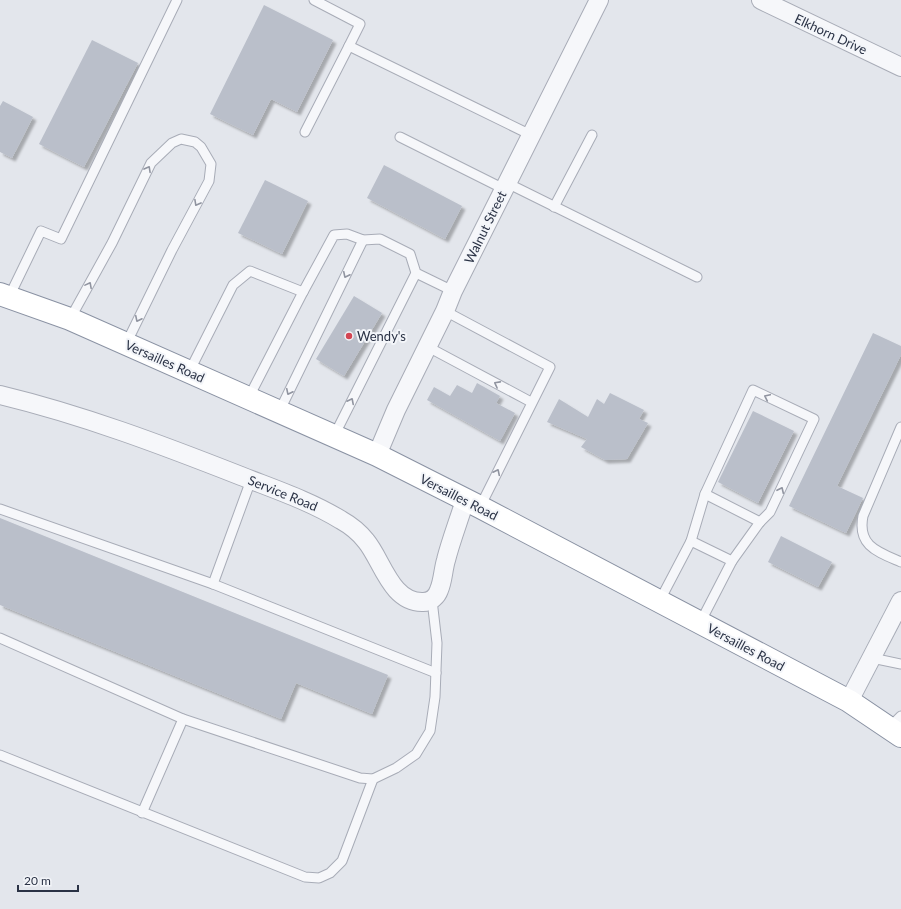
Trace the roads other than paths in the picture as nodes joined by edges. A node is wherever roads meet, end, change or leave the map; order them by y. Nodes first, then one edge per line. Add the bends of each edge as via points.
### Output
1 (177, 0) edge
2 (314, 0) edge
3 (599, 0) edge
4 (769, 2) edge
5 (349, 46) junction
6 (901, 66) edge
7 (305, 132) dead end
8 (531, 135) junction
9 (592, 135) dead end
10 (400, 137) dead end
11 (506, 186) junction
12 (554, 207) junction
13 (363, 240) junction
14 (416, 273) junction
15 (697, 277) dead end
16 (453, 291) junction
17 (303, 292) junction
18 (4, 295) edge
19 (445, 311) junction
20 (70, 319) junction
21 (126, 344) junction
22 (428, 347) junction
23 (190, 372) junction
24 (0, 395) edge
25 (249, 397) junction
26 (531, 402) junction
27 (280, 412) junction
28 (901, 427) edge
29 (333, 436) junction
30 (377, 455) junction
31 (251, 480) junction
32 (706, 494) junction
33 (472, 504) junction
34 (0, 509) edge
35 (760, 522) junction
36 (691, 541) junction
37 (732, 560) junction
38 (901, 562) edge
39 (213, 584) junction
40 (432, 600) junction
41 (901, 601) edge
42 (659, 602) junction
43 (700, 623) junction
44 (1, 640) edge
45 (872, 658) junction
46 (901, 664) edge
47 (436, 673) junction
48 (849, 701) junction
49 (183, 719) junction
50 (897, 727) edge
51 (0, 755) edge
52 (373, 779) junction
53 (142, 813) junction

1 - 18 lane via 61,239 41,231
2 - 5 lane via 360,24
3 - 8 street, Walnut Street
4 - 6 street, Elkhorn Drive
5 - 7 lane
5 - 8 lane
8 - 11 street, Walnut Street
9 - 12 lane
10 - 11 lane
11 - 12 lane
11 - 16 street, Walnut Street
12 - 15 lane
13 - 14 lane via 380,238 410,254
13 - 17 lane via 347,234 334,235
13 -> 27 lane
14 - 16 lane
29 -> 14 lane
16 - 19 street, Walnut Street
17 - 23 lane via 250,271 233,285
17 - 25 lane
18 - 20 highway, Versailles Road
19 - 22 street, Walnut Street
19 - 26 lane via 550,367
20 - 21 highway, Versailles Road
20 -> 21 lane via 112,243 151,164 172,143 181,139 195,142 211,164 209,181
21 - 23 highway, Versailles Road
26 -> 22 lane
22 - 30 street, Walnut Street via 396,410
23 - 25 highway, Versailles Road
24 - 31 street, Service Road via 115,428
25 - 27 highway, Versailles Road
33 -> 26 lane
27 - 29 highway, Versailles Road
28 - 38 lane via 863,516 861,527 862,535 868,544 878,552
29 - 30 highway, Versailles Road
30 - 33 highway, Versailles Road
31 - 39 lane
31 - 40 street, Service Road via 330,513 351,526 366,541 394,587 414,600
32 - 35 lane
35 -> 32 lane via 770,512 814,419 753,390
32 - 36 lane
33 - 40 street via 446,561 439,591
33 - 42 highway, Versailles Road
34 - 39 lane
35 - 37 lane
36 - 37 lane
36 - 42 lane
37 - 43 lane
39 - 47 lane
40 - 47 lane via 437,643
41 - 45 street
42 - 43 highway, Versailles Road
43 - 48 highway, Versailles Road
44 - 49 lane
45 - 46 lane
45 - 48 street
47 - 52 lane via 430,731 416,754 396,768
48 - 50 highway, Versailles Road
49 - 52 lane via 360,778
49 - 53 lane
51 - 53 lane
52 - 53 lane via 342,861 330,873 319,878 305,877

